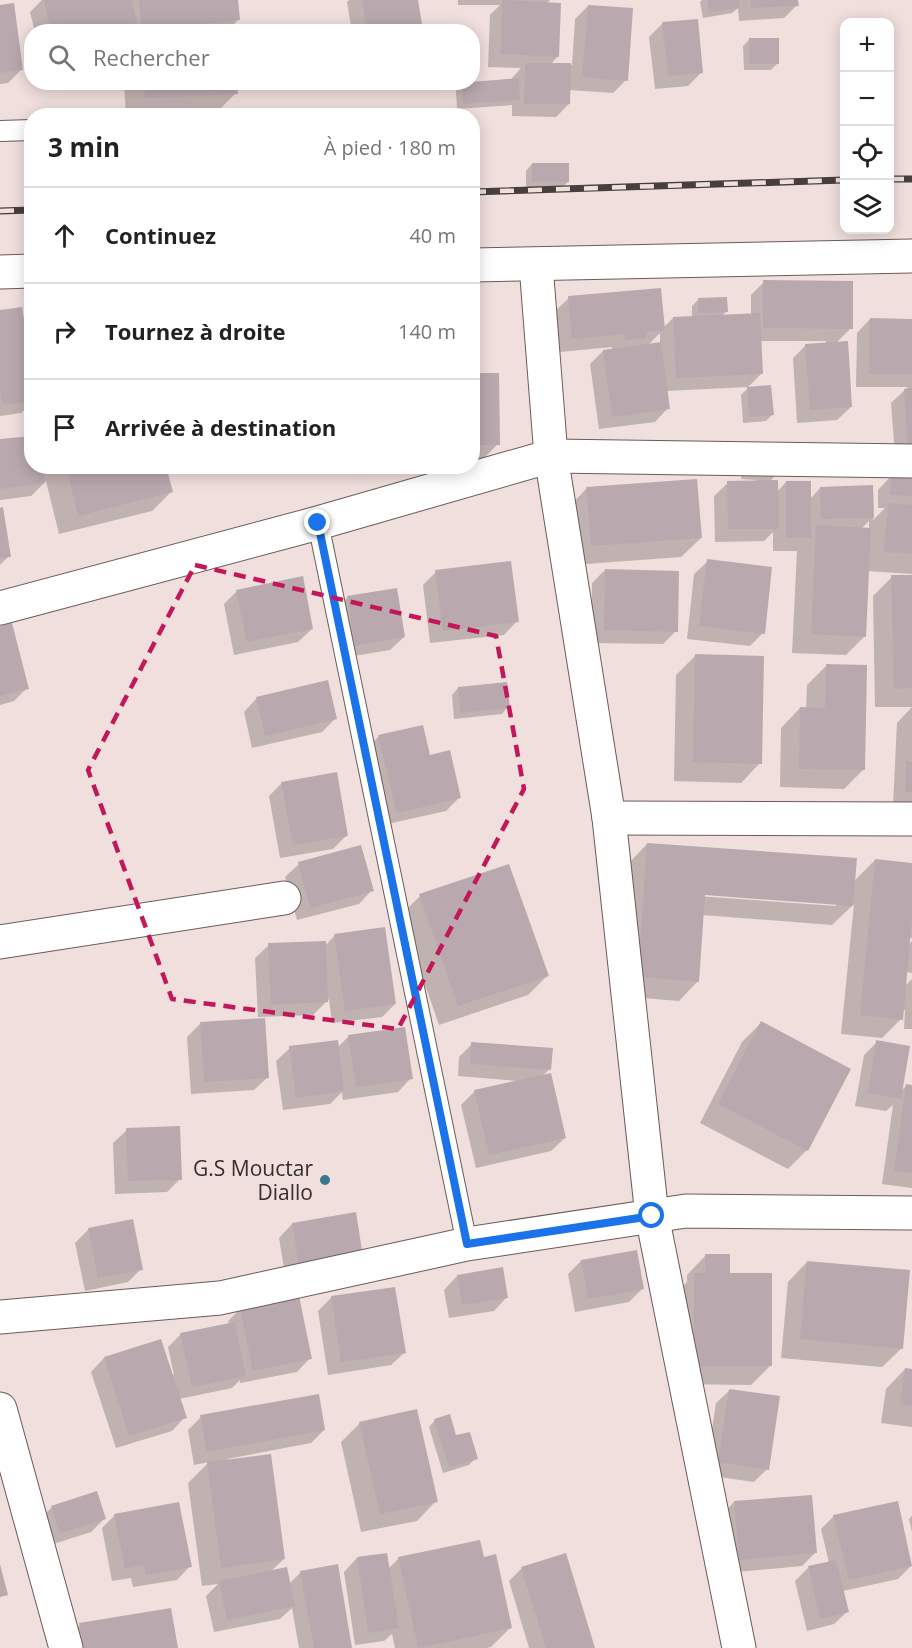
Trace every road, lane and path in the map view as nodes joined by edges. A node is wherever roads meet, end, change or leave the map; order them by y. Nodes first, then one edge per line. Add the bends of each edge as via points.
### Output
1 (24, 130) edge
2 (0, 131) edge
3 (912, 256) edge
4 (536, 265) junction
5 (480, 266) edge
6 (24, 271) edge
7 (0, 272) edge
8 (550, 456) junction
9 (912, 461) edge
10 (318, 523) junction
11 (0, 608) edge
12 (609, 818) junction
13 (912, 819) edge
14 (284, 898) dead end
15 (0, 942) edge
16 (912, 1213) edge
17 (652, 1216) junction
18 (467, 1244) junction
19 (0, 1317) edge
20 (0, 1408) edge
21 (66, 1648) edge
22 (739, 1648) edge

1 - 2 lane
3 - 4 street
4 - 5 street
4 - 8 street
6 - 7 street
8 - 9 street
8 - 10 street
8 - 12 street
10 - 11 street
10 - 18 lane
12 - 13 street
12 - 17 street
14 - 15 street
16 - 17 street via 686,1211
17 - 18 street
17 - 22 street
18 - 19 street via 220,1298
20 - 21 street

